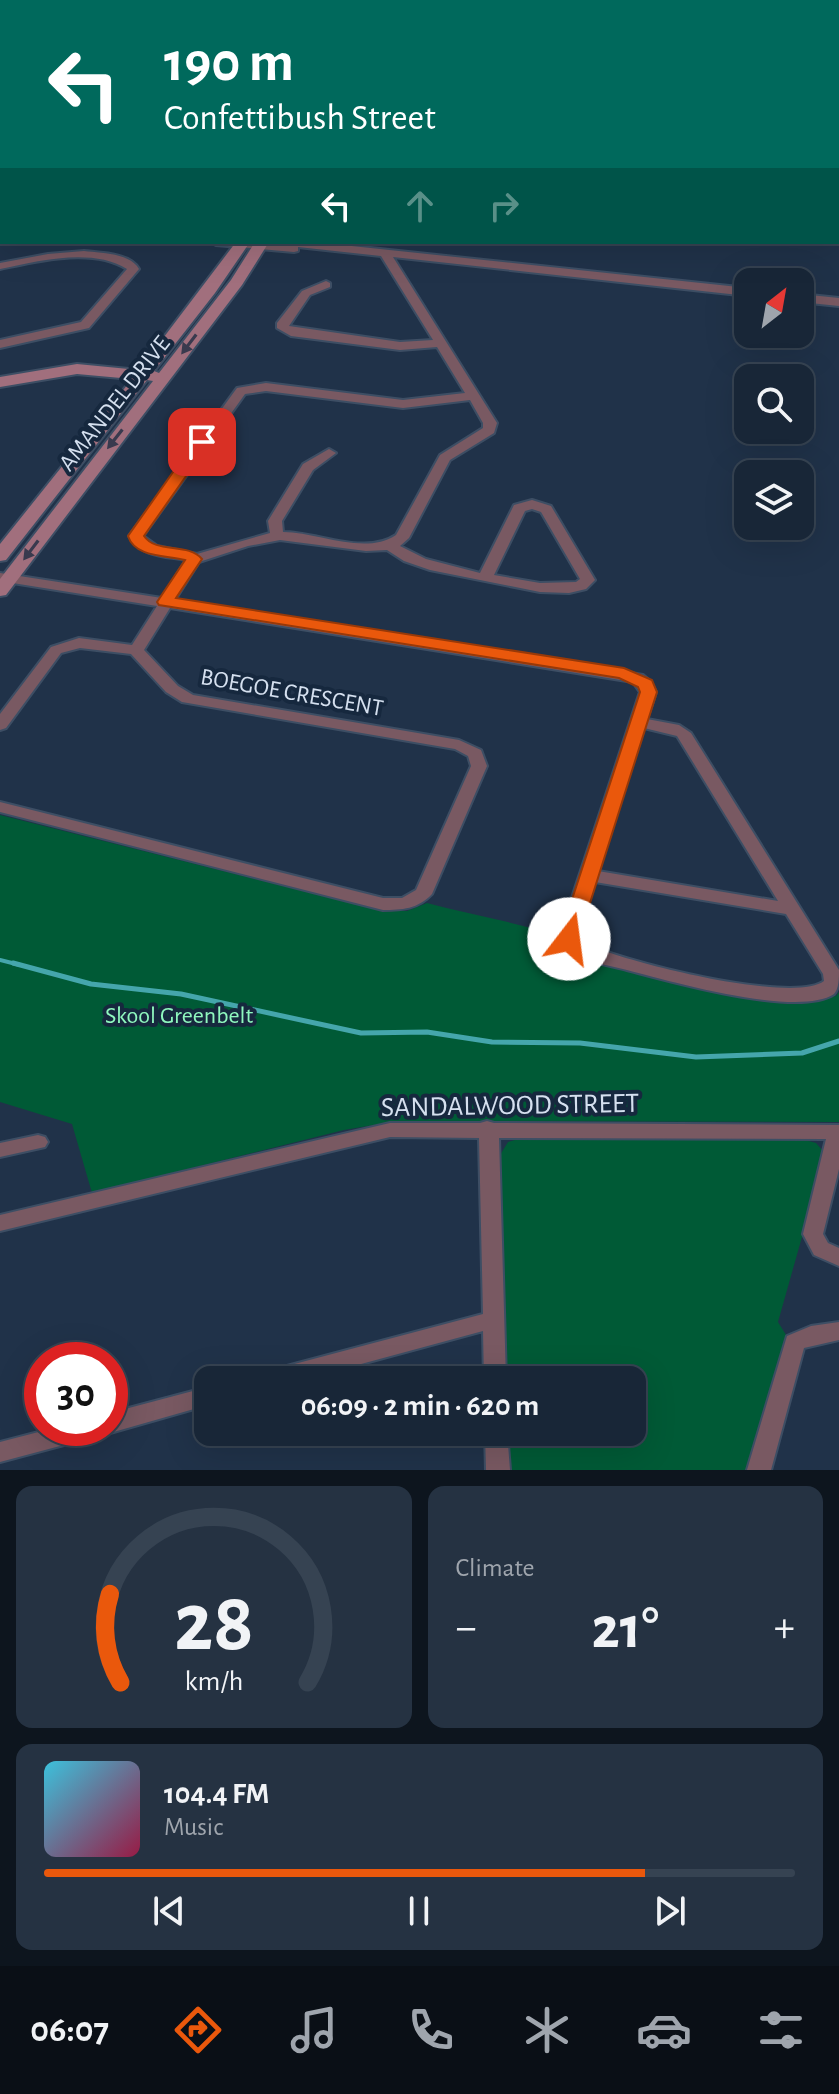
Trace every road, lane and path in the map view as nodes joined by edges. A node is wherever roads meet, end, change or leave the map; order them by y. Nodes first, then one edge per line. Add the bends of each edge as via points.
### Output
1 (242, 244) edge
2 (261, 244) edge
3 (297, 244) edge
4 (388, 256) junction
5 (0, 266) edge
6 (326, 285) dead end
7 (734, 291) edge
8 (814, 299) edge
9 (839, 302) edge
10 (441, 343) junction
11 (0, 344) edge
12 (143, 375) junction
13 (163, 378) junction
14 (0, 382) edge
15 (474, 396) junction
16 (329, 453) dead end
17 (277, 536) junction
18 (391, 546) junction
19 (0, 556) edge
20 (194, 559) junction
21 (485, 578) junction
22 (3, 582) edge
23 (165, 602) junction
24 (136, 650) junction
25 (638, 722) junction
26 (0, 725) edge
27 (0, 807) edge
28 (588, 875) junction
29 (792, 909) junction
30 (487, 1128) junction
31 (839, 1132) edge
32 (38, 1142) dead end
33 (0, 1150) edge
34 (0, 1223) edge
35 (839, 1258) edge
36 (492, 1320) junction
37 (839, 1331) edge
38 (320, 1366) edge
39 (494, 1366) edge
40 (194, 1400) edge
41 (128, 1418) edge
42 (24, 1446) edge
43 (497, 1446) edge
44 (0, 1452) edge
45 (498, 1470) edge
46 (759, 1470) edge

1 - 12 street, AMANDEL DRIVE
2 - 4 street
2 -> 13 street, AMANDEL DRIVE
3 - 4 street
4 - 7 street
4 - 10 street
5 - 11 street via 62,254 124,261 133,269 85,325
6 - 10 street via 303,297 283,328 400,346
8 - 9 street
10 - 15 street
12 - 13 street
12 - 14 street via 77,369
12 - 19 street, AMANDEL DRIVE
13 -> 22 street, AMANDEL DRIVE
15 - 18 street via 489,430 445,458 402,538
15 - 20 street via 403,404 266,387 241,391 136,536 145,547
16 - 17 street via 307,469 275,521
17 - 18 street
17 - 20 street
18 - 21 street via 440,567
20 - 23 street
21 - 21 street via 516,512 532,504 546,509 588,580 567,589
22 - 23 street
23 - 24 street
23 - 25 street via 624,673 648,688
24 - 26 street via 86,643 61,647
24 - 27 street, BOEGOE CRESCENT via 188,699 459,745 475,753 479,766 427,889 398,905 383,904
25 - 28 street
25 - 29 street via 683,733
28 - 29 street
28 - 29 street via 569,934 576,948 738,991 817,993 832,985 832,974
30 - 31 street, SANDALWOOD STREET
30 - 34 street, SANDALWOOD STREET via 359,1135
30 - 36 street
31 - 35 street via 813,1234 821,1249
32 - 33 street
36 - 38 street
36 - 39 street
37 - 46 street via 795,1342
40 - 41 street
42 - 44 street
43 - 45 street

